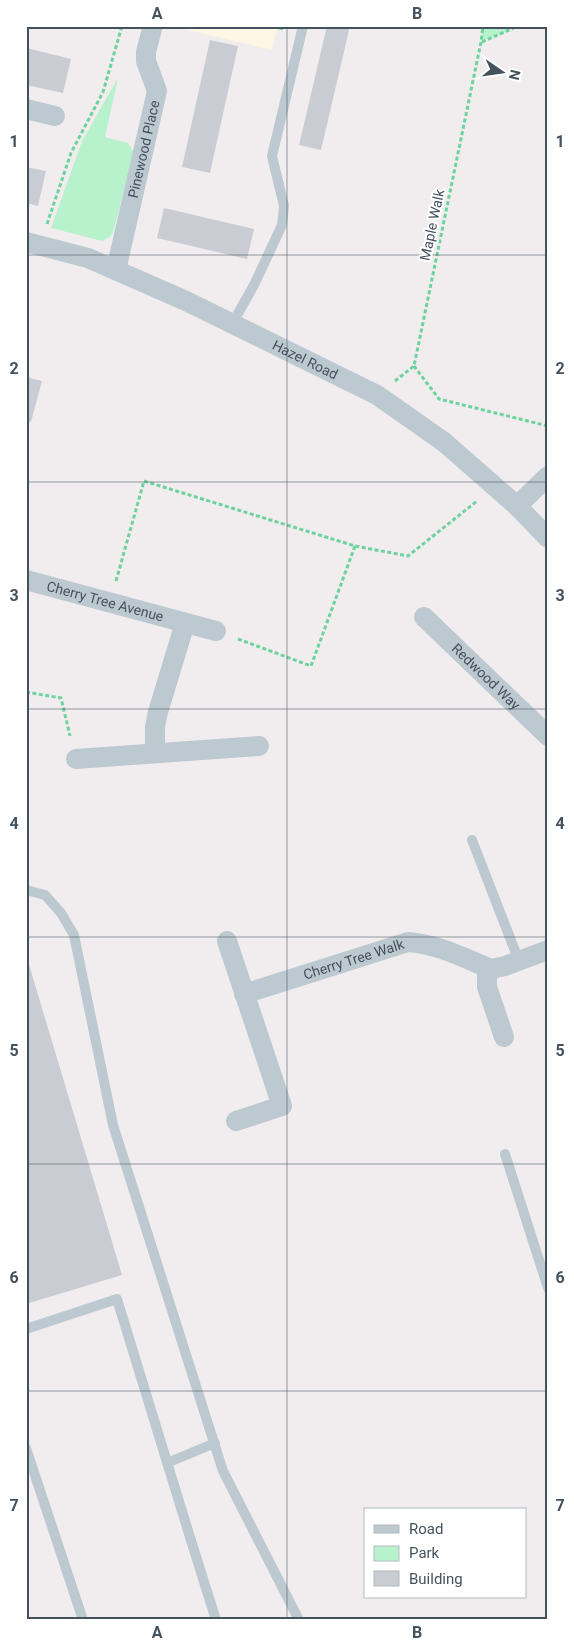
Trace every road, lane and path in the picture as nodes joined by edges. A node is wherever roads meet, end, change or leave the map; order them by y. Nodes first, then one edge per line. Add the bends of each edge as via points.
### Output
1 (122, 26) edge
2 (303, 26) edge
3 (483, 26) edge
4 (518, 26) edge
5 (152, 29) dead end
6 (481, 42) junction
7 (26, 109) edge
8 (56, 116) dead end
9 (33, 244) edge
10 (116, 270) junction
11 (232, 324) junction
12 (414, 366) junction
13 (377, 395) junction
14 (548, 426) edge
15 (548, 476) edge
16 (495, 486) junction
17 (517, 506) junction
18 (548, 538) edge
19 (355, 546) junction
20 (26, 580) edge
21 (110, 603) junction
22 (424, 617) dead end
23 (185, 623) junction
24 (216, 632) joint
25 (26, 692) edge
26 (548, 736) edge
27 (259, 746) dead end
28 (155, 754) junction
29 (76, 759) joint
30 (472, 840) dead end
31 (26, 890) edge
32 (227, 941) dead end
33 (548, 950) edge
34 (518, 961) junction
35 (491, 969) junction
36 (244, 994) junction
37 (504, 1037) dead end
38 (236, 1121) dead end
39 (505, 1154) dead end
40 (548, 1288) edge
41 (26, 1329) edge
42 (215, 1443) junction
43 (26, 1448) edge
44 (167, 1463) junction
45 (83, 1620) edge
46 (216, 1620) edge
47 (299, 1620) edge

1 - 9 path via 103,92 71,153
2 - 11 lane via 272,156 284,206 282,225
3 - 6 path, Maple Walk
4 - 6 path
5 - 10 street, Pinewood Place via 146,61 157,91
6 - 12 path, Maple Walk
7 - 8 street
9 - 10 street, Hazel Road via 88,258
10 - 11 street, Hazel Road
11 - 13 street, Hazel Road
12 - 13 path
12 - 14 path via 439,399
13 - 16 street, Hazel Road via 444,442
15 - 17 street
16 - 17 street, Hazel Road
16 - 19 path via 408,556
17 - 18 street, Hazel Road
19 - 21 path via 144,481
19 - 24 path via 311,666
20 - 21 street, Cherry Tree Avenue
21 - 23 street, Cherry Tree Avenue
22 - 26 street, Redwood Way
23 - 24 street, Cherry Tree Avenue
23 - 28 street via 154,727
25 - 29 path via 61,698
27 - 28 street
28 - 29 street
30 - 34 lane
31 - 42 lane via 45,895 74,935 113,1125
32 - 36 street
33 - 34 street
34 - 35 street
35 - 36 street, Cherry Tree Walk via 431,945 408,942
35 - 37 street via 487,987
36 - 38 street via 282,1106
39 - 40 lane
41 - 44 lane via 117,1299
42 - 44 lane
42 - 47 lane via 223,1471
43 - 45 lane
44 - 46 lane

